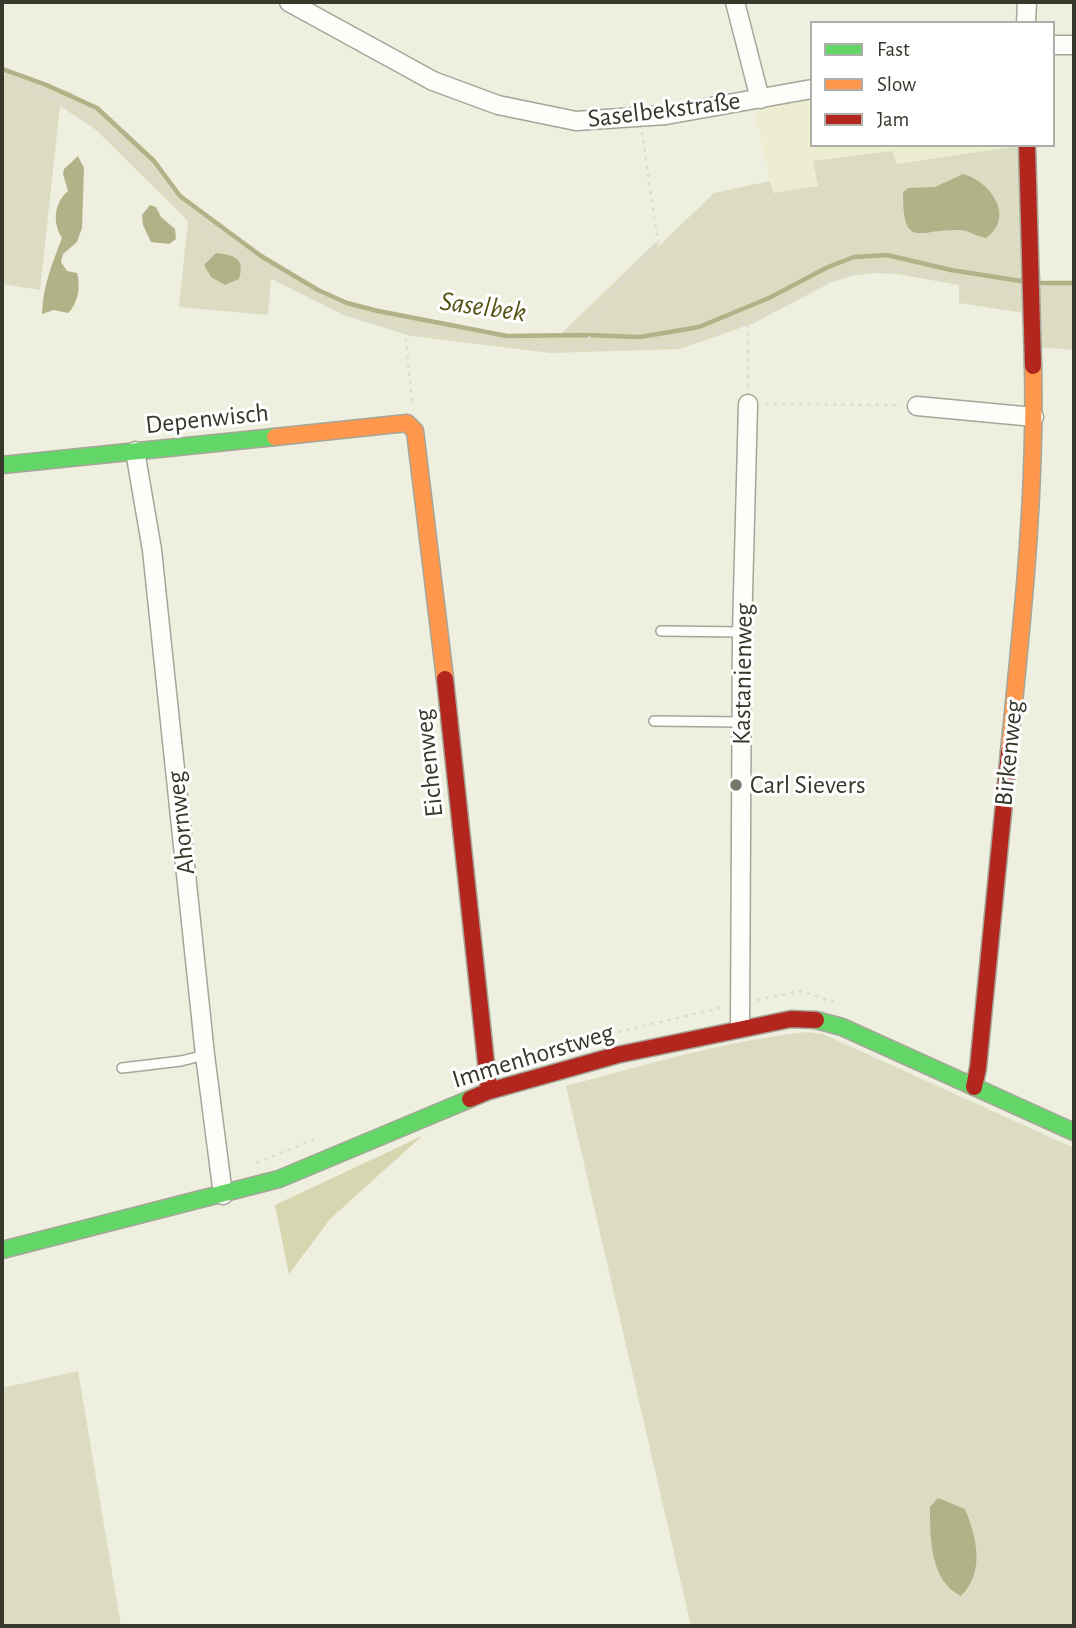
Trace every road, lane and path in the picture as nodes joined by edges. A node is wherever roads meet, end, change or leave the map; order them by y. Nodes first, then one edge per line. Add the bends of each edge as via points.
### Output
1 (735, 2) edge
2 (1027, 2) edge
3 (297, 4) edge
4 (1026, 21) edge
5 (1055, 45) edge
6 (1074, 45) edge
7 (2, 76) edge
8 (810, 89) edge
9 (760, 99) junction
10 (640, 118) junction
11 (1027, 147) edge
12 (1030, 289) junction
13 (748, 320) junction
14 (405, 330) junction
15 (589, 346) junction
16 (748, 404) junction
17 (917, 406) joint
18 (1034, 417) junction
19 (415, 431) junction
20 (135, 451) junction
21 (2, 465) edge
22 (661, 631) dead end
23 (742, 632) junction
24 (654, 721) dead end
25 (742, 722) junction
26 (740, 1028) junction
27 (205, 1055) junction
28 (122, 1068) dead end
29 (974, 1087) junction
30 (489, 1091) junction
31 (1074, 1132) edge
32 (223, 1195) junction
33 (2, 1250) edge

1 - 9 street
2 - 4 street
3 - 10 street, Saselbekstraße via 433,81 498,105 576,121
5 - 6 street
7 - 14 path via 89,117 191,220 239,256 344,313
8 - 9 street, Saselbekstraße
9 - 10 street, Saselbekstraße
10 - 15 path via 658,244 623,279 591,327
11 - 12 street, Birkenweg
12 - 13 path via 868,269 814,287
12 - 18 street, Birkenweg
13 - 15 path via 684,344
13 - 16 path
14 - 15 path via 548,347
14 - 19 path
16 - 17 path
16 - 23 street, Kastanienweg
17 - 18 street
18 - 29 street, Birkenweg via 1022,618
19 - 20 street, Depenwisch via 407,423
19 - 30 street, Eichenweg
20 - 21 street, Depenwisch
20 - 27 street, Ahornweg via 152,550
22 - 23 lane
23 - 25 street, Kastanienweg
24 - 25 lane
25 - 26 street, Kastanienweg
26 - 29 street, Immenhorstweg via 791,1019 818,1020
26 - 30 street, Immenhorstweg via 617,1055
27 - 28 lane
27 - 32 street, Ahornweg
29 - 31 street, Immenhorstweg
30 - 32 street, Immenhorstweg via 279,1179
32 - 33 street, Immenhorstweg

